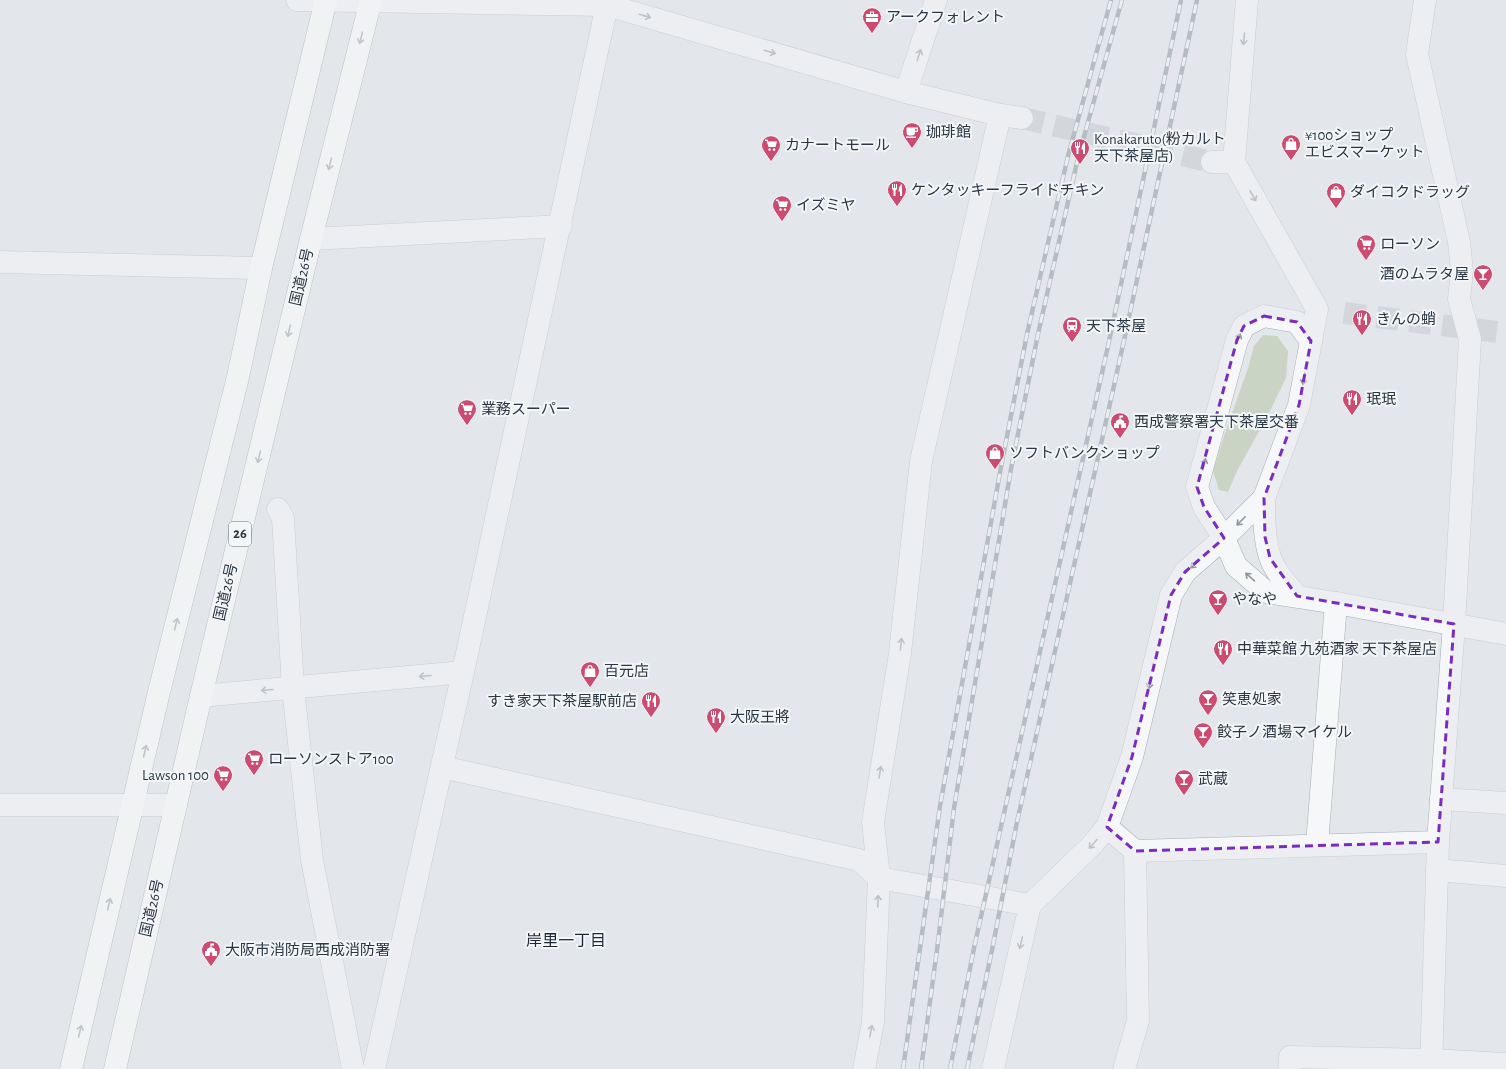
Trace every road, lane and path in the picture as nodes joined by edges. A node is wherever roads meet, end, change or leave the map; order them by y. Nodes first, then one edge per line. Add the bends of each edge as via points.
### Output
1 (297, 0) edge
2 (326, 0) edge
3 (371, 0) edge
4 (936, 0) edge
5 (1248, 0) edge
6 (1425, 0) edge
7 (607, 5) junction
8 (906, 92) junction
9 (1000, 115) junction
10 (1022, 118) tunnel mouth
11 (1212, 162) tunnel mouth
12 (1234, 162) junction
13 (561, 226) junction
14 (311, 239) junction
15 (0, 262) edge
16 (261, 268) junction
17 (1311, 341) junction
18 (1264, 498) junction
19 (278, 509) dead end
20 (1224, 538) junction
21 (1297, 596) junction
22 (1336, 603) junction
23 (1454, 624) junction
24 (1506, 634) edge
25 (463, 672) junction
26 (293, 688) junction
27 (201, 696) junction
28 (442, 767) junction
29 (1441, 799) junction
30 (1506, 803) edge
31 (0, 805) edge
32 (133, 805) junction
33 (176, 805) junction
34 (1107, 827) junction
35 (1438, 842) junction
36 (1317, 845) junction
37 (1135, 851) junction
38 (1437, 870) junction
39 (1506, 876) edge
40 (879, 878) junction
41 (1030, 905) junction
42 (1431, 1064) edge
43 (1506, 1064) edge
44 (71, 1069) edge
45 (115, 1069) edge
46 (353, 1069) edge
47 (374, 1069) edge
48 (864, 1069) edge
49 (993, 1069) edge
50 (1124, 1069) edge
51 (1290, 1069) edge

1 - 2 street
2 - 3 street
2 - 16 highway
3 - 7 street
3 -> 14 highway, 国道26号 / 26
8 -> 4 street
5 -> 12 street
6 - 23 street via 1417,54 1459,242 1462,271 1459,299 1470,339
7 -> 8 street
7 - 13 street
8 - 9 street
9 - 10 street
40 -> 9 street via 872,822 900,653 921,461
11 - 12 street
12 -> 17 street via 1317,309
13 - 14 street
13 - 25 street
14 -> 27 highway, 国道26号 / 26
15 - 16 street
32 -> 16 highway via 238,377
17 -> 18 street via 1299,405
20 -> 17 street via 1204,506 1197,487 1237,340 1244,326 1264,316 1297,322
18 -> 20 street
18 - 21 street via 1265,536 1270,558
19 - 26 street via 283,518
21 -> 20 street via 1266,592 1236,566
20 -> 34 street via 1185,572 1171,595 1132,757
21 - 22 street
22 - 23 street
22 - 36 street
23 - 24 street
23 - 29 street
25 -> 26 street
25 - 28 street
26 -> 27 street
26 - 46 street via 312,860
27 - 33 highway, 国道26号 / 26
28 - 40 street via 858,860
28 - 47 street
29 - 30 street
29 - 35 street
31 - 32 street
32 - 33 street
44 -> 32 highway
33 - 45 highway, 国道26号 / 26
34 - 37 street
34 -> 41 street
35 - 36 street
35 - 38 street
36 - 37 street
37 - 50 street via 1138,1021
38 - 39 street
38 - 42 street
40 - 41 street
48 -> 40 street via 873,1022
41 -> 49 street
42 - 43 street
42 - 51 street via 1290,1057

